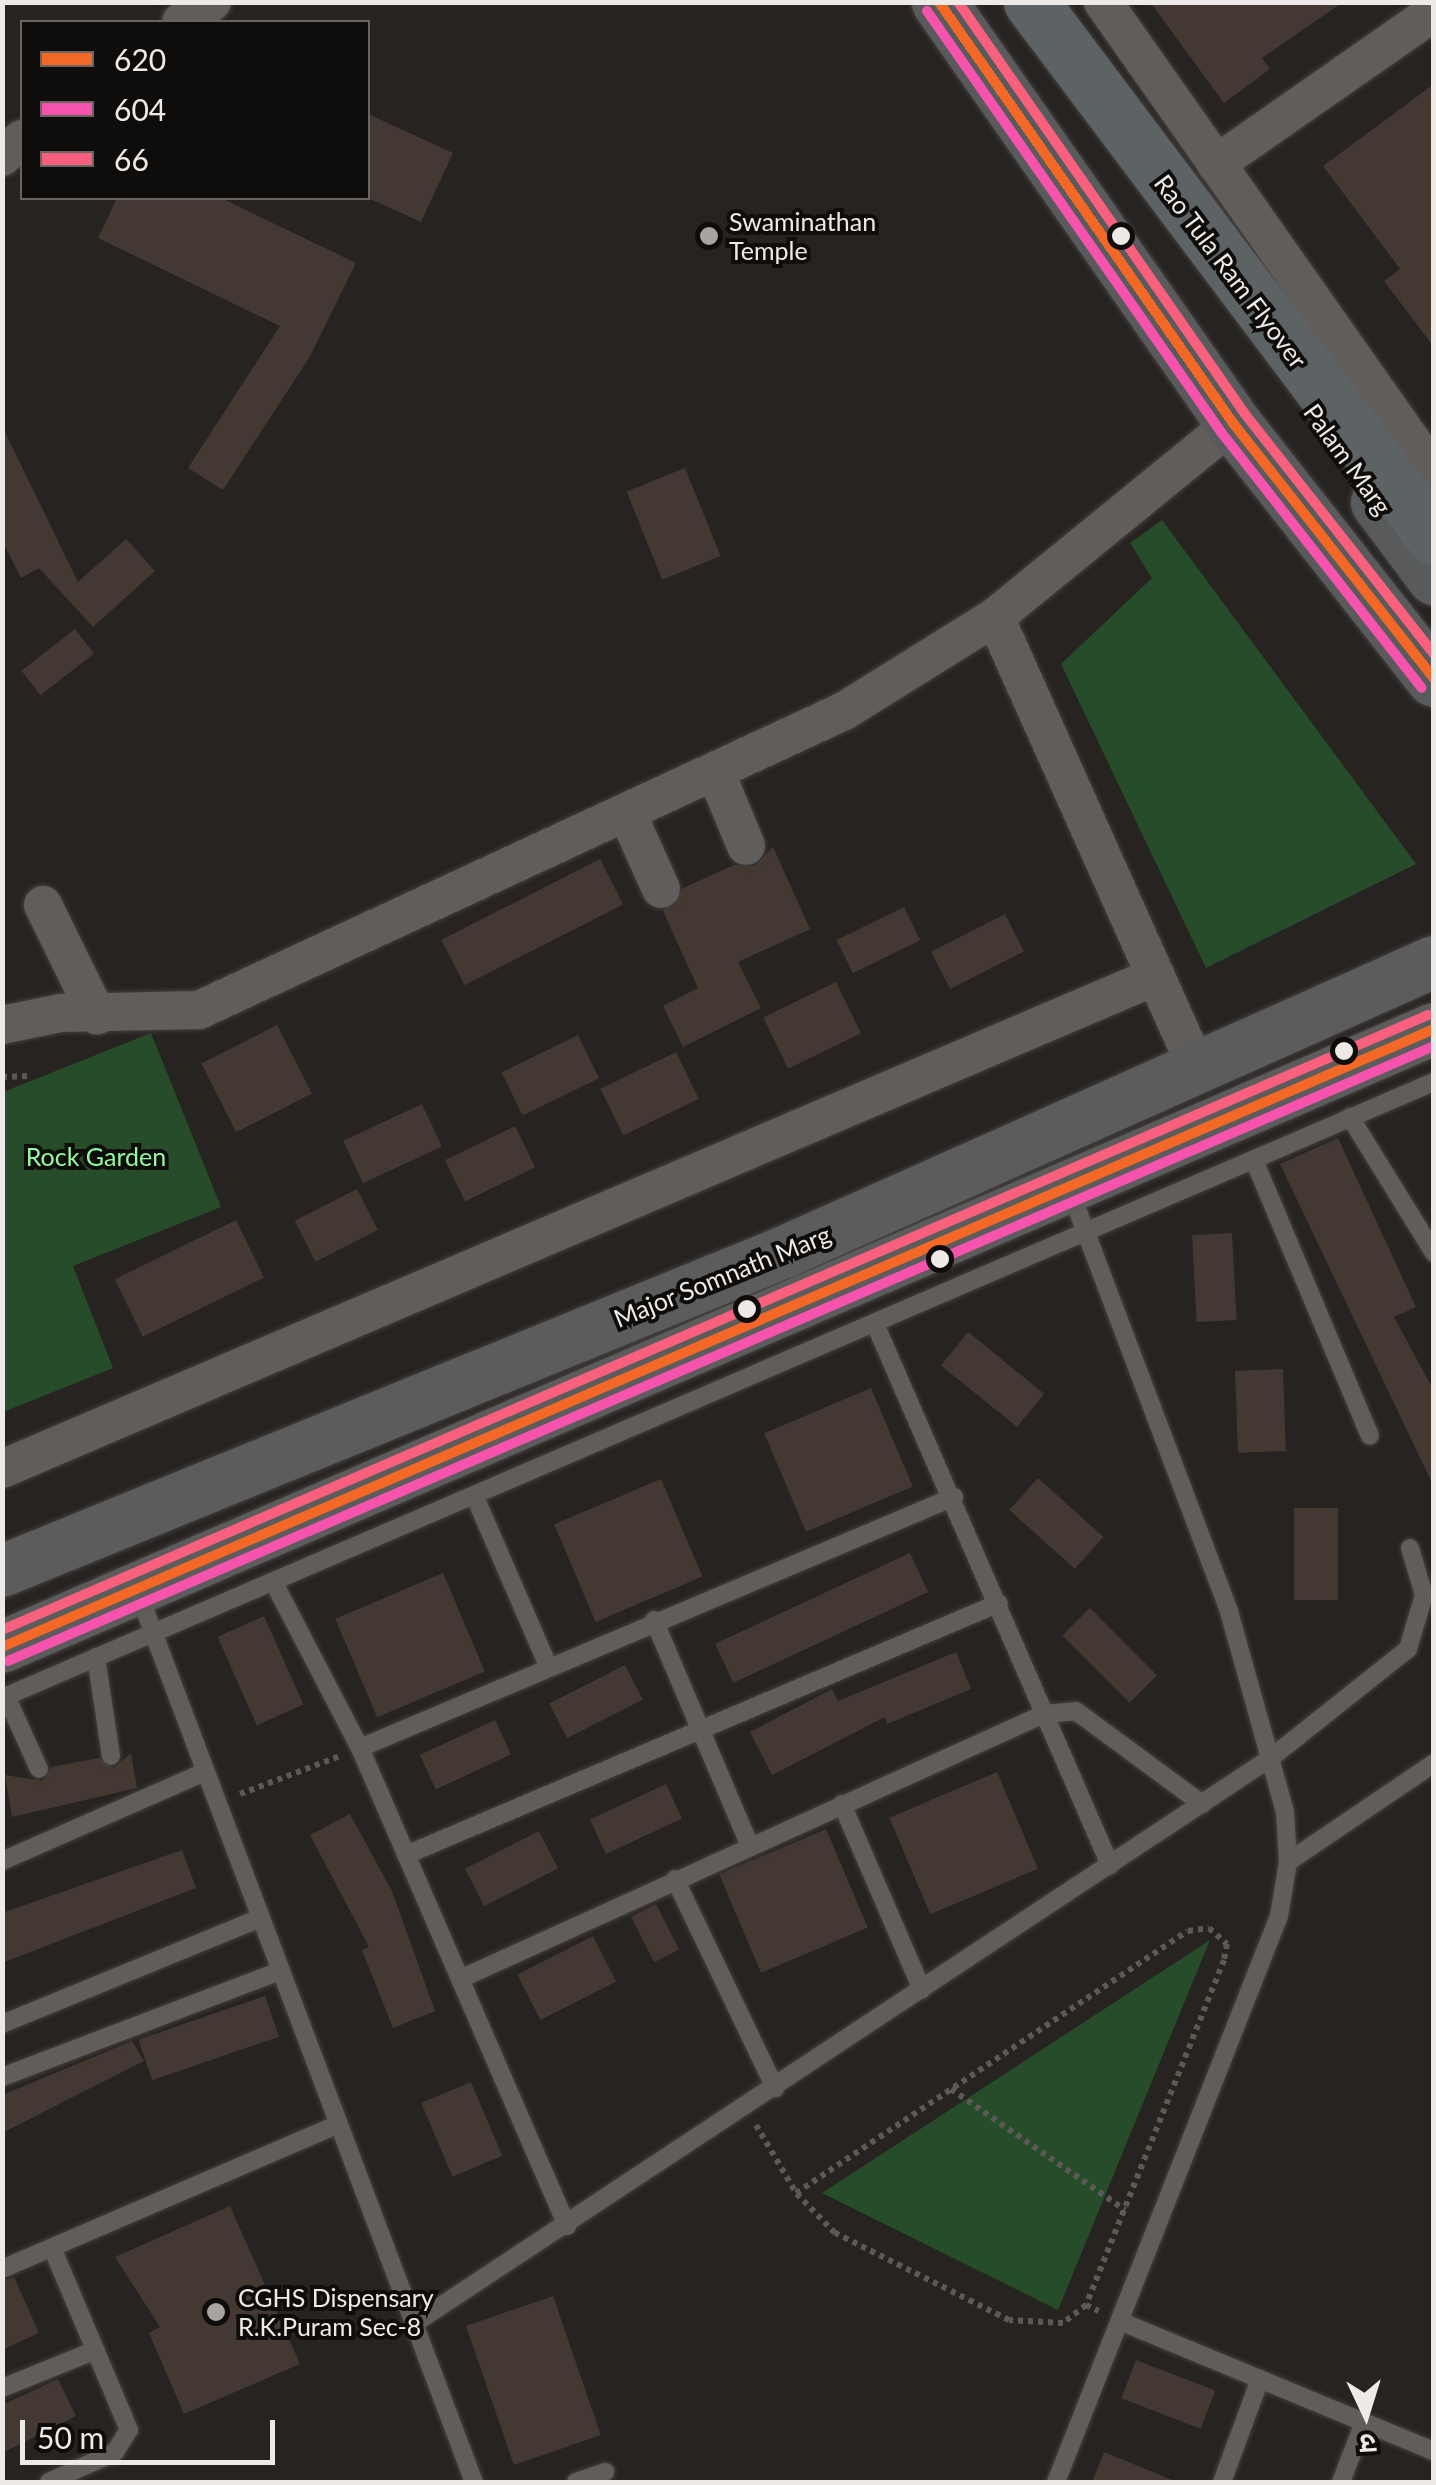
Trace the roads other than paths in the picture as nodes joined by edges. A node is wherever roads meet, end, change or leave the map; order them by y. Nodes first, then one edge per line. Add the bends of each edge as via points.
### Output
1 (212, 2) edge
2 (939, 2) edge
3 (1014, 2) edge
4 (1031, 2) edge
5 (1103, 2) edge
6 (1434, 12) edge
7 (184, 20) edge
8 (1216, 164) junction
9 (1233, 423) junction
10 (1434, 472) edge
11 (1434, 538) edge
12 (1434, 577) edge
13 (995, 617) junction
14 (1434, 679) edge
15 (715, 772) junction
16 (627, 812) junction
17 (746, 846) dead end
18 (661, 889) dead end
19 (43, 906) dead end
20 (1431, 972) edge
21 (1156, 976) junction
22 (97, 1015) junction
23 (2, 1024) edge
24 (1434, 1029) edge
25 (1197, 1068) junction
26 (1434, 1082) edge
27 (1350, 1117) junction
28 (1254, 1160) junction
29 (1078, 1213) junction
30 (1434, 1253) edge
31 (876, 1326) junction
32 (1370, 1436) dead end
33 (2, 1469) edge
34 (954, 1497) junction
35 (475, 1498) junction
36 (1410, 1548) dead end
37 (2, 1571) edge
38 (274, 1583) junction
39 (999, 1603) junction
40 (145, 1612) junction
41 (654, 1620) junction
42 (96, 1657) junction
43 (548, 1666) junction
44 (4, 1680) edge
45 (1044, 1714) junction
46 (700, 1730) junction
47 (360, 1748) junction
48 (112, 1756) dead end
49 (1272, 1757) junction
50 (1434, 1763) edge
51 (39, 1769) dead end
52 (205, 1772) junction
53 (842, 1804) junction
54 (1202, 1804) junction
55 (750, 1846) junction
56 (406, 1855) junction
57 (2, 1861) edge
58 (1288, 1862) junction
59 (1110, 1865) junction
60 (675, 1879) junction
61 (260, 1918) junction
62 (279, 1970) junction
63 (460, 1979) junction
64 (922, 1990) junction
65 (2, 2024) edge
66 (2, 2077) edge
67 (775, 2088) junction
68 (336, 2125) junction
69 (568, 2226) junction
70 (52, 2248) junction
71 (2, 2268) edge
72 (1122, 2322) junction
73 (415, 2323) junction
74 (96, 2350) junction
75 (1260, 2379) junction
76 (2, 2388) edge
77 (1364, 2422) junction
78 (1434, 2451) edge
79 (605, 2472) dead end
80 (49, 2482) edge
81 (474, 2482) edge
82 (576, 2482) edge
83 (1056, 2482) edge
84 (1222, 2482) edge
85 (1341, 2482) edge

1 - 7 street
2 - 9 main road
3 - 12 main road, Palam Marg
4 - 11 highway, Rao Tula Ram Flyover
5 - 8 street
6 - 8 street
8 - 10 street
9 - 13 street
9 - 14 main road
13 - 15 street via 900,681
13 - 21 street
15 - 16 street
15 - 17 street
16 - 18 street
16 - 22 street via 198,1010
19 - 22 street
20 - 25 street, Major Somnath Marg
21 - 25 street
21 - 33 street
22 - 23 street
24 - 29 street
25 - 37 street, Major Somnath Marg via 780,1254
26 - 27 lane
27 - 28 lane
27 - 30 lane
28 - 29 lane
28 - 32 lane
29 - 31 lane
29 - 40 street
29 - 49 lane via 1199,1522
31 - 34 lane
31 - 35 lane
34 - 39 lane
34 - 41 lane
35 - 38 lane
35 - 43 lane
36 - 49 lane via 1424,1596 1408,1648
38 - 40 lane
38 - 47 lane
39 - 45 lane
39 - 46 lane
40 - 42 lane
40 - 44 street
40 - 52 lane
41 - 43 lane
41 - 46 lane
42 - 44 lane
42 - 48 lane
43 - 47 lane
44 - 51 lane
45 - 53 lane
45 - 54 lane via 1076,1711
45 - 59 lane
46 - 55 lane
46 - 56 lane
47 - 56 lane
49 - 54 lane
49 - 58 lane
50 - 58 lane
52 - 57 lane
52 - 61 lane
53 - 55 lane
53 - 64 lane
54 - 59 lane
55 - 60 lane
56 - 63 lane
58 - 72 lane via 1279,1916
59 - 64 lane
60 - 63 lane
60 - 67 lane
61 - 62 lane
61 - 65 lane
62 - 66 lane
62 - 68 lane
63 - 69 lane
64 - 67 lane
67 - 69 lane
68 - 70 lane
68 - 73 lane
69 - 73 lane
70 - 71 lane
70 - 74 lane
72 - 75 lane
72 - 83 lane
73 - 81 lane
74 - 76 lane
74 - 80 lane via 128,2438
75 - 77 lane
75 - 84 lane
77 - 78 lane
77 - 85 lane
79 - 82 lane

